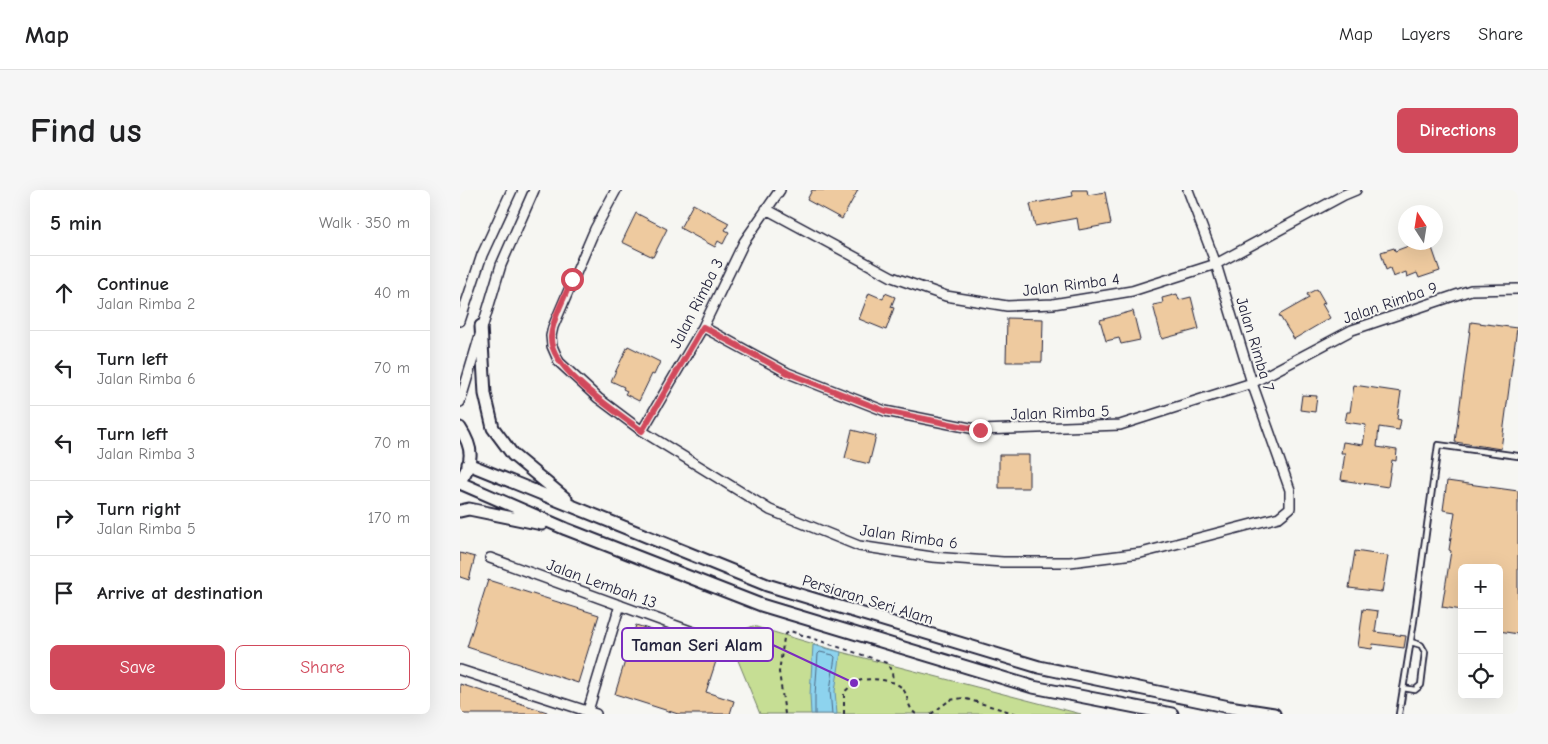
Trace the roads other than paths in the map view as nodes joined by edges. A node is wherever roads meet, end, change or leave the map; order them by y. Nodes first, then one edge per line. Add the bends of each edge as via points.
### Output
1 (512, 190) edge
2 (534, 190) edge
3 (616, 190) edge
4 (780, 190) edge
5 (1188, 190) edge
6 (1356, 190) edge
7 (766, 209) junction
8 (1216, 264) junction
9 (1518, 289) edge
10 (460, 321) edge
11 (482, 326) junction
12 (703, 327) junction
13 (1252, 383) junction
14 (460, 402) edge
15 (460, 428) edge
16 (642, 431) junction
17 (1518, 456) edge
18 (468, 464) junction
19 (460, 482) edge
20 (575, 506) junction
21 (1290, 508) joint
22 (460, 511) edge
23 (566, 529) junction
24 (490, 558) dead end
25 (620, 605) junction
26 (704, 636) dead end
27 (1411, 642) junction
28 (460, 670) edge
29 (1403, 688) junction
30 (590, 713) edge
31 (1172, 714) edge
32 (1274, 714) edge
33 (1399, 714) edge

1 - 10 street via 482,255
2 - 11 street via 501,265
3 - 16 street, Jalan Rimba 6 via 595,229 551,336 554,353 566,370
4 - 7 street, Jalan Rimba 3
5 - 8 street, Jalan Rimba 7
6 - 8 street, Jalan Rimba 4
7 - 8 street, Jalan Rimba 4 via 892,277 946,296 1007,306 1053,304 1132,291
7 - 12 street, Jalan Rimba 3 via 744,242
8 - 13 street, Jalan Rimba 7
9 - 13 street, Jalan Rimba 9 via 1471,290 1352,330
11 - 14 street
11 - 20 street via 485,394 493,428 513,454
12 - 13 street, Jalan Rimba 5 via 788,373 885,411 980,430 1120,425
12 - 16 street, Jalan Rimba 3
13 - 21 street, Jalan Rimba 7 via 1290,490
15 - 18 street via 468,440 471,455
16 - 21 street, Jalan Rimba 6 via 770,510 859,546 932,557 1070,562 1141,553 1279,517
17 - 27 lane via 1438,445
18 - 19 street
18 - 20 street, Persiaran Seri Alam
19 - 23 street
20 - 32 street, Persiaran Seri Alam via 767,586 1030,664
22 - 23 street via 468,508
23 - 31 street via 761,605 1033,687
24 - 25 street, Jalan Lembah 13
25 - 26 street, Jalan Lembah 13
25 - 30 street
27 - 29 lane
27 - 29 lane via 1421,645 1425,652 1421,685 1415,690
28 - 30 street
29 - 33 lane

